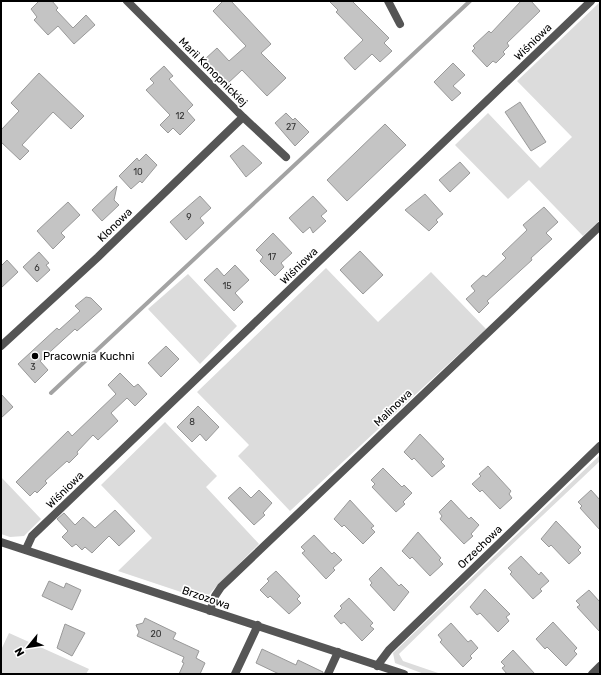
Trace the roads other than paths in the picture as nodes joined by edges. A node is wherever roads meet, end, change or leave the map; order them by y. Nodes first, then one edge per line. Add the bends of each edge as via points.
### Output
1 (127, 1) edge
2 (388, 1) edge
3 (591, 1) edge
4 (400, 24) dead end
5 (243, 117) junction
6 (286, 157) dead end
7 (600, 226) edge
8 (1, 346) edge
9 (600, 446) edge
10 (1, 542) edge
11 (26, 549) junction
12 (210, 611) junction
13 (258, 625) junction
14 (338, 652) junction
15 (377, 666) junction
16 (600, 666) edge
17 (235, 674) edge
18 (328, 674) edge
19 (404, 674) edge
20 (592, 674) edge

1 - 5 street, Marii Konopnickiej
2 - 4 street
3 - 11 street, Wiśniowa via 32,536
5 - 6 street, Marii Konopnickiej
5 - 8 street, Klonowa via 98,257
7 - 12 street, Malinowa via 221,587
9 - 15 street, Orzechowa via 389,650
10 - 11 street, Brzozowa
11 - 12 street, Brzozowa
12 - 13 street, Brzozowa
13 - 14 street, Brzozowa
13 - 17 street
14 - 15 street, Brzozowa
14 - 18 street
15 - 19 street, Brzozowa
16 - 20 street

